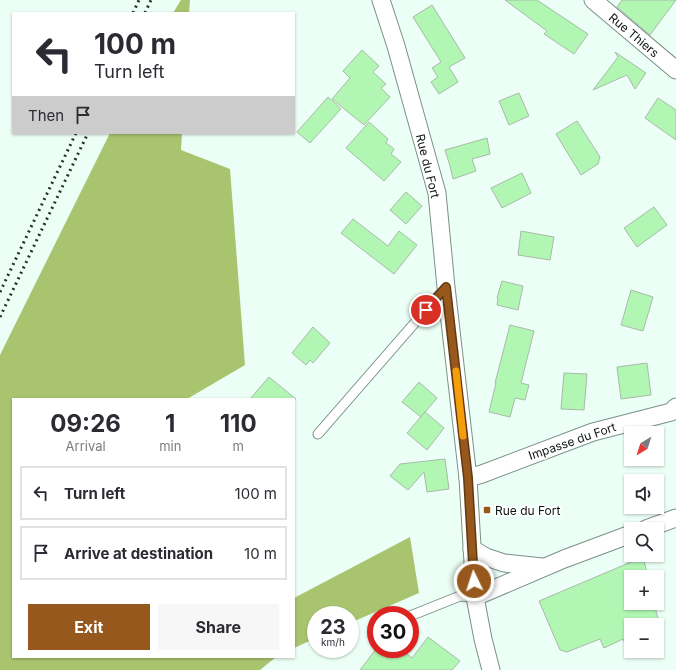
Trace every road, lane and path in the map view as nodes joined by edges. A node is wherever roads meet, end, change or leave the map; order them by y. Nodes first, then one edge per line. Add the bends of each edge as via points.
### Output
1 (381, 0) edge
2 (593, 0) edge
3 (676, 70) edge
4 (446, 287) junction
5 (676, 407) edge
6 (318, 434) dead end
7 (468, 478) junction
8 (676, 518) edge
9 (664, 522) edge
10 (624, 537) edge
11 (472, 549) junction
12 (544, 567) junction
13 (475, 596) junction
14 (419, 612) edge
15 (491, 670) edge

1 - 4 street, Rue du Fort via 437,193
2 - 3 street, Rue Thiers
4 - 6 lane
4 - 7 street, Rue du Fort
5 - 7 street, Impasse du Fort via 671,412 593,432
7 - 11 street, Rue du Fort
8 - 9 street
10 - 12 street
11 - 12 street via 504,563
11 - 13 street, Rue du Fort
12 - 13 street
13 - 14 lane via 460,596
13 - 15 street, Rue du Fort

